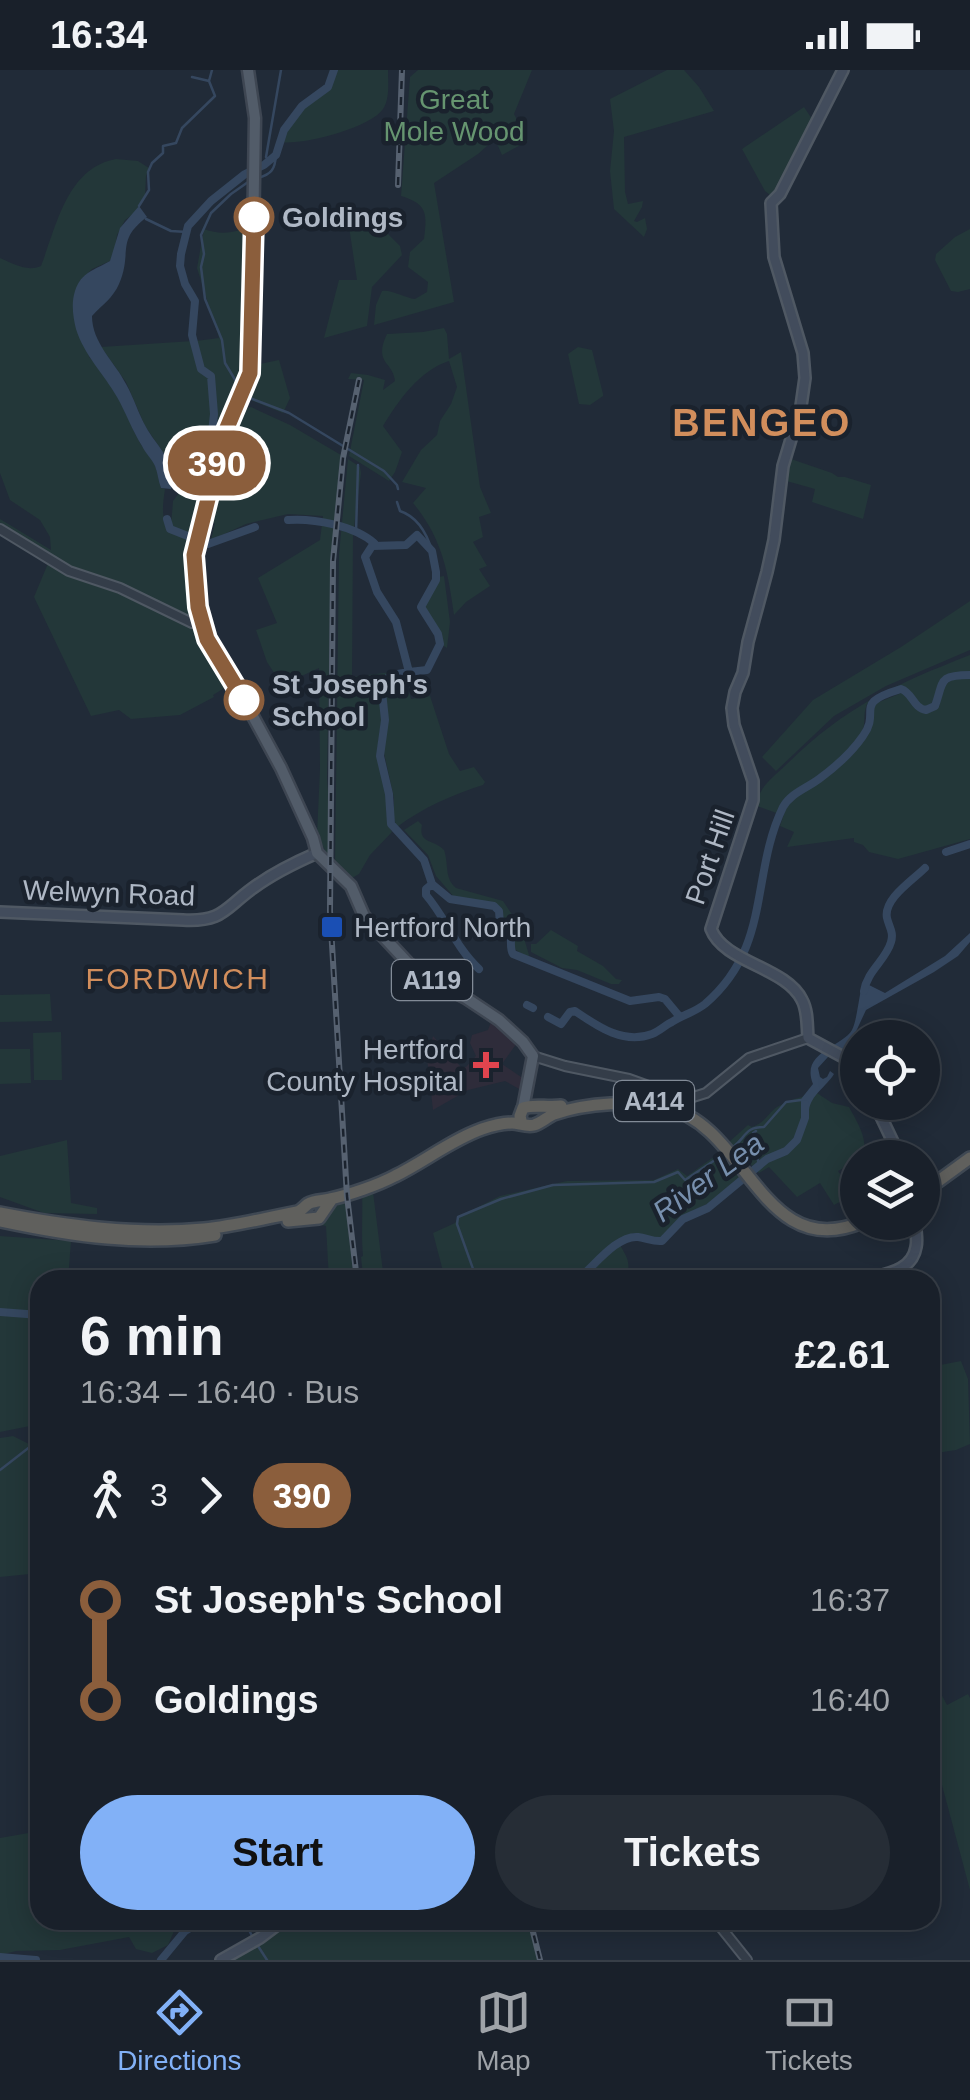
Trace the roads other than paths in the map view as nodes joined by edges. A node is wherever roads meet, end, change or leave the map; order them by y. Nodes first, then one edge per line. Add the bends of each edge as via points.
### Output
1 (248, 70) edge
2 (842, 70) edge
3 (0, 528) edge
4 (202, 623) junction
5 (316, 854) junction
6 (0, 912) edge
7 (808, 1038) junction
8 (533, 1056) junction
9 (840, 1057) edge
10 (527, 1112) junction
11 (970, 1155) edge
12 (748, 1172) junction
13 (940, 1174) edge
14 (940, 1179) edge
15 (314, 1210) junction
16 (0, 1213) edge
17 (0, 1221) edge
18 (840, 1230) edge
19 (916, 1240) edge
20 (897, 1270) edge
21 (271, 1930) edge
22 (724, 1930) edge
23 (221, 1960) edge
24 (747, 1960) edge

1 - 4 main road, A119 via 254,100 251,363 224,435 196,546
2 - 7 main road, Port Hill via 771,203 774,257 801,346 804,395 734,692 734,725 753,800 710,927 716,940 794,990 804,1004
3 - 4 street via 69,570
4 - 5 main road, A119 via 282,770
5 - 6 main road, Welwyn Road via 208,920
5 - 8 main road, A119 via 351,886 361,912 400,955 499,1020
7 - 8 street via 746,1060 703,1096 686,1098
7 - 9 main road
8 - 10 main road
10 - 12 highway, A414 via 617,1100 670,1103 708,1122
10 - 12 highway, A414 via 540,1116 538,1123 597,1107 668,1108 703,1126
10 - 15 highway, A414 via 462,1132 380,1181
11 - 13 highway
11 - 14 highway
12 - 18 highway, A414 via 802,1226
15 - 16 highway, A414 via 149,1231
15 - 17 highway, A414 via 204,1236 148,1241
19 - 20 main road via 908,1264
21 - 23 main road
22 - 24 street

